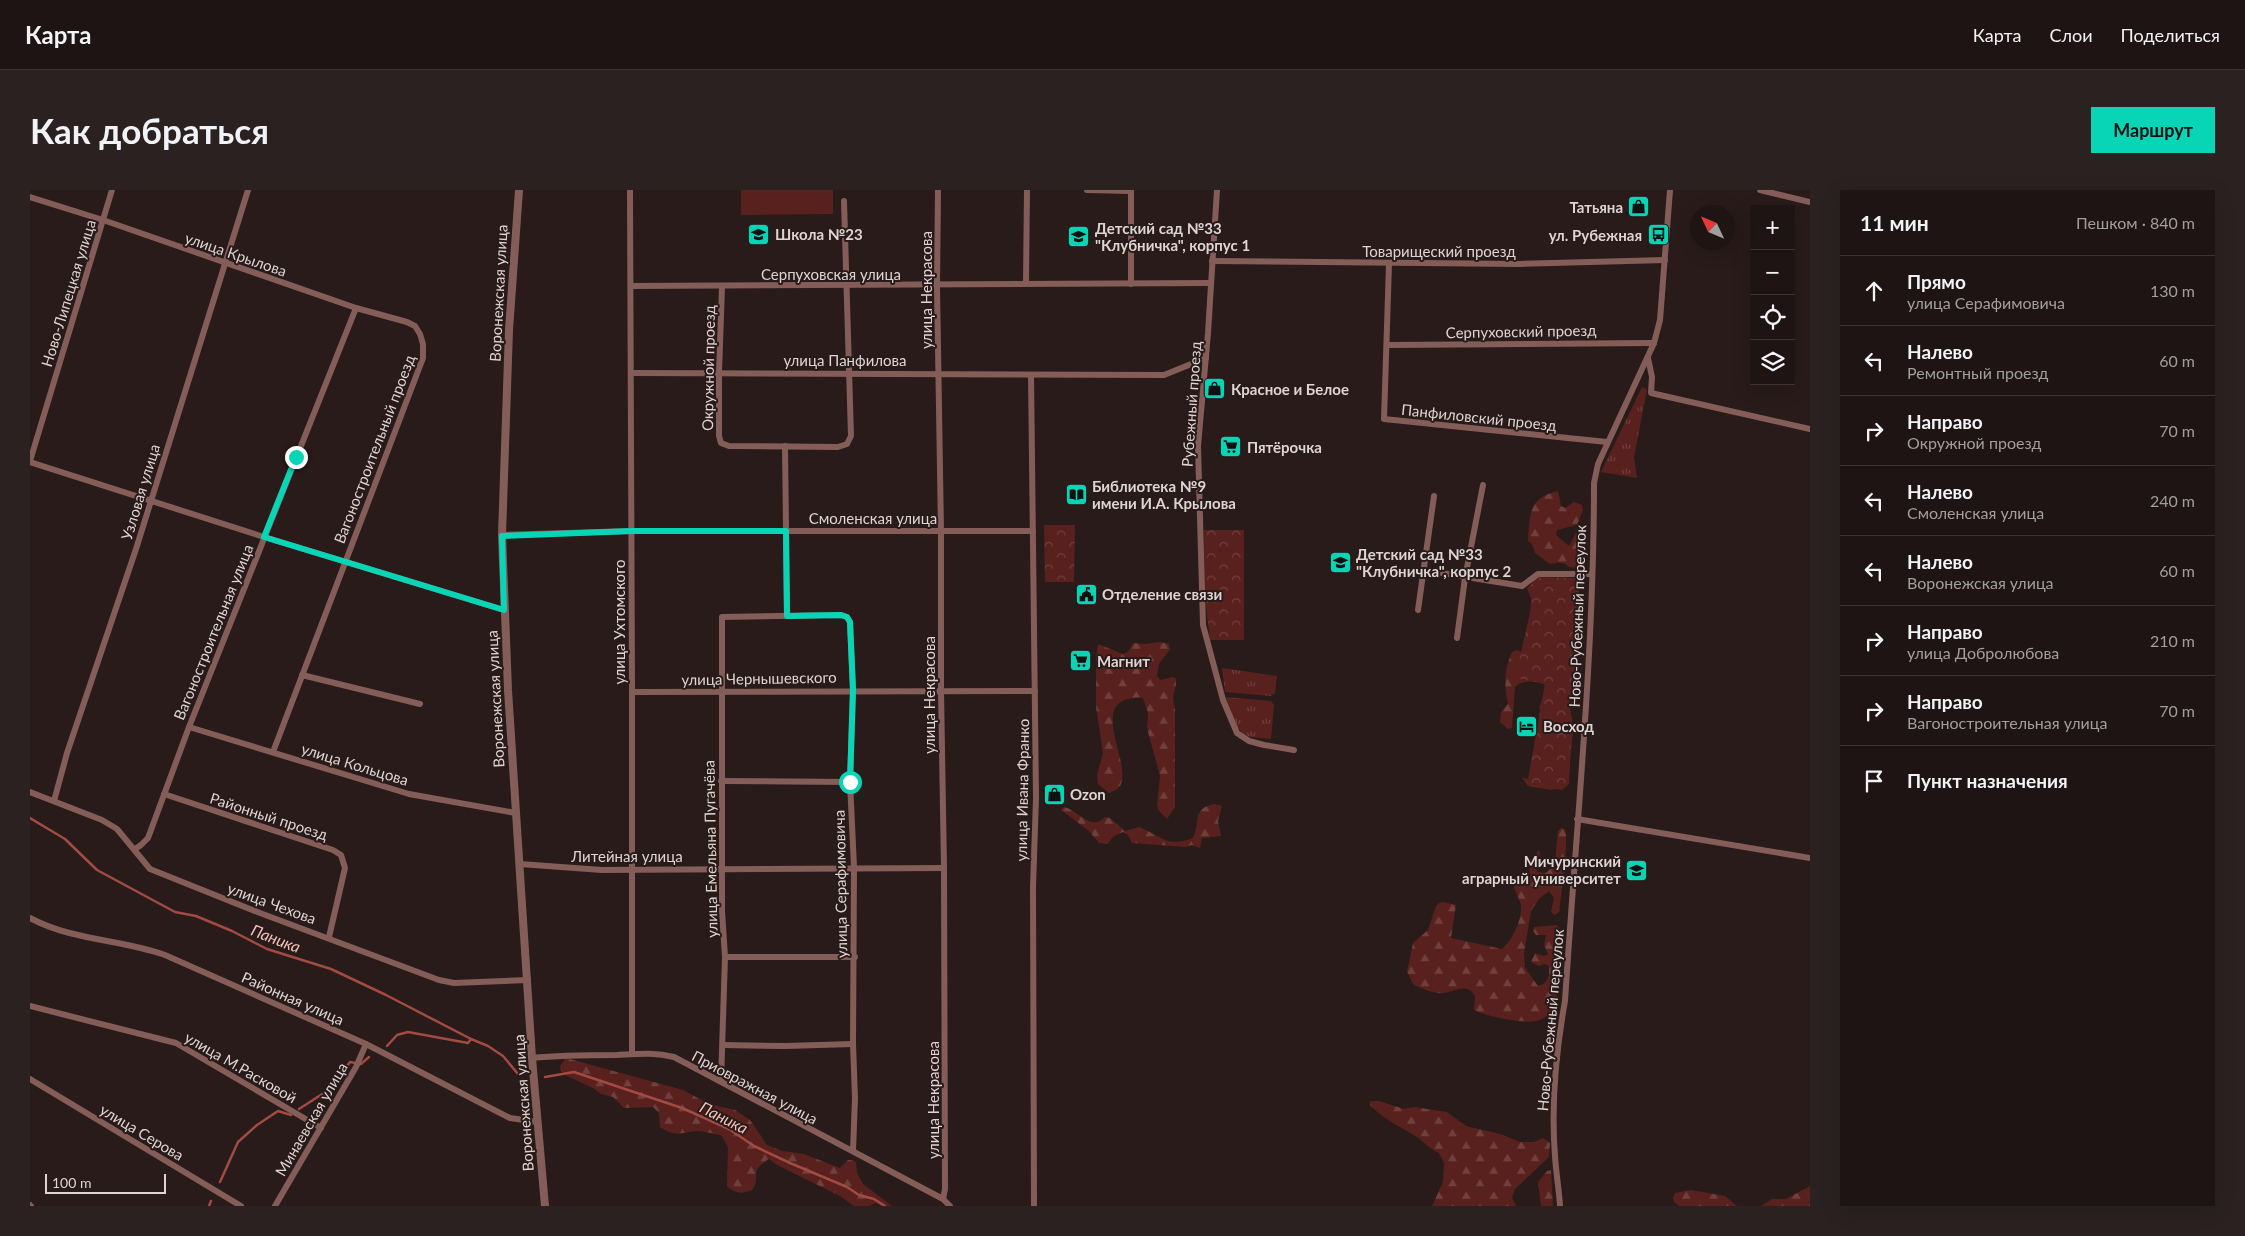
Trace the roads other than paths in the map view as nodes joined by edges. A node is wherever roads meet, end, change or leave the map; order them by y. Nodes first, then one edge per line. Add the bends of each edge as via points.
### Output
1 (112, 190) edge
2 (248, 190) edge
3 (519, 190) edge
4 (630, 190) edge
5 (938, 190) edge
6 (1026, 190) edge
7 (1087, 190) edge
8 (1217, 190) edge
9 (1670, 190) edge
10 (1760, 190) edge
11 (1131, 191) edge
12 (30, 198) edge
13 (844, 201) dead end
14 (1810, 202) edge
15 (103, 220) junction
16 (1665, 260) junction
17 (1212, 261) junction
18 (224, 263) junction
19 (1390, 264) junction
20 (1211, 283) junction
21 (1026, 284) junction
22 (1131, 284) junction
23 (631, 286) junction
24 (937, 286) junction
25 (722, 287) junction
26 (847, 287) junction
27 (356, 308) junction
28 (1654, 343) junction
29 (423, 344) joint
30 (1388, 346) junction
31 (1206, 358) junction
32 (1648, 358) junction
33 (718, 372) junction
34 (848, 372) junction
35 (631, 373) junction
36 (940, 373) junction
37 (1031, 375) junction
38 (1810, 429) edge
39 (1607, 442) junction
40 (785, 446) junction
41 (30, 462) edge
42 (1483, 485) dead end
43 (1434, 496) dead end
44 (150, 500) junction
45 (632, 531) junction
46 (786, 531) junction
47 (941, 531) junction
48 (1033, 531) junction
49 (502, 536) junction
50 (264, 537) junction
51 (344, 561) junction
52 (1423, 570) junction
53 (1592, 574) junction
54 (1466, 578) junction
55 (504, 610) junction
56 (1418, 610) dead end
57 (787, 616) junction
58 (1457, 638) dead end
59 (302, 675) junction
60 (853, 690) junction
61 (722, 691) junction
62 (941, 691) junction
63 (1035, 691) junction
64 (632, 692) junction
65 (420, 704) dead end
66 (189, 727) junction
67 (1294, 750) dead end
68 (273, 752) junction
69 (721, 781) junction
70 (850, 782) junction
71 (30, 792) edge
72 (164, 794) junction
73 (54, 801) junction
74 (516, 814) junction
75 (1577, 819) junction
76 (135, 849) junction
77 (1810, 858) edge
78 (520, 864) junction
79 (854, 867) junction
80 (722, 868) junction
81 (944, 868) junction
82 (633, 869) junction
83 (30, 918) edge
84 (330, 937) junction
85 (855, 957) junction
86 (724, 958) junction
87 (528, 980) junction
88 (30, 1006) edge
89 (366, 1044) junction
90 (723, 1044) junction
91 (853, 1044) junction
92 (632, 1053) junction
93 (532, 1058) junction
94 (30, 1079) edge
95 (721, 1081) junction
96 (537, 1122) junction
97 (321, 1128) junction
98 (853, 1151) junction
99 (942, 1199) junction
100 (241, 1206) edge
101 (275, 1206) edge
102 (545, 1206) edge
103 (950, 1206) edge
104 (1034, 1206) edge
105 (1560, 1206) edge

1 - 15 street, Ново-Липецкая улица
2 - 18 street, Узловая улица
3 - 49 street, Воронежская улица via 509,330
4 - 23 street, улица Ухтомского
5 - 24 street, улица Некрасова
6 - 21 street
7 - 11 street
8 - 17 street, Рубежный проезд
9 - 16 street, Ново-Рубежный переулок
10 - 14 street
11 - 22 street
12 - 15 street, улица Крылова
13 - 26 street, Окружной проезд
15 - 18 street, улица Крылова
15 - 41 street, Ново-Липецкая улица
16 - 19 street, Товарищеский проезд
16 - 28 street, Ново-Рубежный переулок via 1660,320
17 - 19 street, Товарищеский проезд
17 - 20 street, Рубежный проезд
18 - 27 street, улица Крылова
18 - 44 street, Узловая улица
19 - 30 street, Панфиловский проезд
20 - 22 street, Серпуховская улица
20 - 31 street, Рубежный проезд
21 - 22 street, Серпуховская улица
21 - 24 street, Серпуховская улица
23 - 25 street, Серпуховская улица
23 - 35 street, улица Ухтомского
24 - 26 street, Серпуховская улица
24 - 36 street, улица Некрасова
25 - 26 street, Серпуховская улица
25 - 33 street, Окружной проезд
26 - 34 street, Окружной проезд
27 - 29 street, улица Крылова via 415,326
27 - 50 street, Вагоностроительная улица
28 - 30 street, Серпуховский проезд
28 - 32 street, Ново-Рубежный переулок
29 - 51 street, Вагоностроительный проезд via 423,358
30 - 39 street, Панфиловский проезд via 1384,419
31 - 37 street, улица Панфилова via 1164,375
31 - 67 street, Рубежный проезд via 1198,446 1201,604 1205,638 1223,700 1237,733 1249,741
32 - 38 street via 1651,394
32 - 39 street, Ново-Рубежный переулок
33 - 34 street, улица Панфилова
33 - 35 street, улица Панфилова
33 - 40 street, Окружной проезд via 721,443 729,446
34 - 36 street, улица Панфилова
34 - 40 street, Окружной проезд via 850,436 847,444 838,447
35 - 45 street, улица Ухтомского
36 - 37 street, улица Панфилова
36 - 47 street, улица Некрасова
37 - 48 street, улица Ивана Франко
39 - 53 street, Ново-Рубежный переулок via 1594,483
40 - 46 street
41 - 44 street
42 - 54 street
43 - 52 street
44 - 50 street
44 - 73 street, Узловая улица
45 - 46 street, Смоленская улица
45 - 49 street, Смоленская улица
45 - 64 street, улица Ухтомского
46 - 47 street, Смоленская улица
46 - 57 street
47 - 48 street, Смоленская улица
47 - 62 street, улица Некрасова
48 - 63 street, улица Ивана Франко
49 - 55 street, Воронежская улица
50 - 51 street
50 - 66 street, Вагоностроительная улица
51 - 55 street
51 - 59 street, Вагоностроительный проезд
52 - 54 street
52 - 56 street
53 - 54 street via 1538,574 1522,586
53 - 75 street, Ново-Рубежный переулок via 1587,697
54 - 58 street
55 - 74 street, Воронежская улица
57 - 60 street, улица Серафимовича via 847,617 850,622
57 - 61 street, улица Емельяна Пугачёва via 722,617
59 - 65 street
59 - 68 street, Вагоностроительный проезд
60 - 61 street, улица Чернышевского
60 - 62 street, улица Чернышевского
60 - 70 street, улица Серафимовича
61 - 64 street, улица Чернышевского
61 - 69 street, улица Емельяна Пугачёва
62 - 63 street, улица Чернышевского
62 - 81 street, улица Некрасова
63 - 104 street, улица Ивана Франко
64 - 82 street, улица Ухтомского
66 - 68 street, улица Кольцова
66 - 72 street, Вагоностроительная улица
68 - 74 street, улица Кольцова via 409,794
69 - 70 street
69 - 80 street, улица Емельяна Пугачёва
70 - 79 street, улица Серафимовича
71 - 73 street, улица Чехова
72 - 76 street, Вагоностроительная улица via 148,838
72 - 84 street, Районный проезд via 341,855 345,868
73 - 76 street, улица Чехова via 102,820
74 - 78 street, Воронежская улица
75 - 77 street
75 - 105 street, Ново-Рубежный переулок via 1565,1002 1554,1092
76 - 84 street, улица Чехова via 150,869
78 - 82 street, Литейная улица via 572,869
78 - 87 street, Воронежская улица
79 - 80 street, Литейная улица
79 - 81 street, Литейная улица
79 - 85 street, улица Серафимовича
80 - 82 street, Литейная улица
80 - 86 street, улица Емельяна Пугачёва
81 - 99 street, улица Некрасова via 945,1189
82 - 92 street, улица Ухтомского
83 - 89 street, Районная улица via 59,931 165,955
84 - 87 street, улица Чехова via 454,983
85 - 86 street
85 - 91 street, улица Серафимовича
86 - 90 street, улица Емельяна Пугачёва
87 - 93 street, Воронежская улица
88 - 97 street, улица М.Расковой via 176,1043
89 - 96 street, Районная улица via 510,1118
89 - 97 street, Минаевская улица
90 - 91 street
90 - 95 street, улица Емельяна Пугачёва
91 - 98 street, улица Серафимовича
92 - 93 street, Приовражная улица
92 - 95 street, Приовражная улица via 674,1057
93 - 96 street, Воронежская улица
94 - 100 street, улица Серова
95 - 98 street, Приовражная улица
96 - 102 street, Воронежская улица
97 - 101 street, Минаевская улица
98 - 99 street, Приовражная улица
99 - 103 street, Приовражная улица

